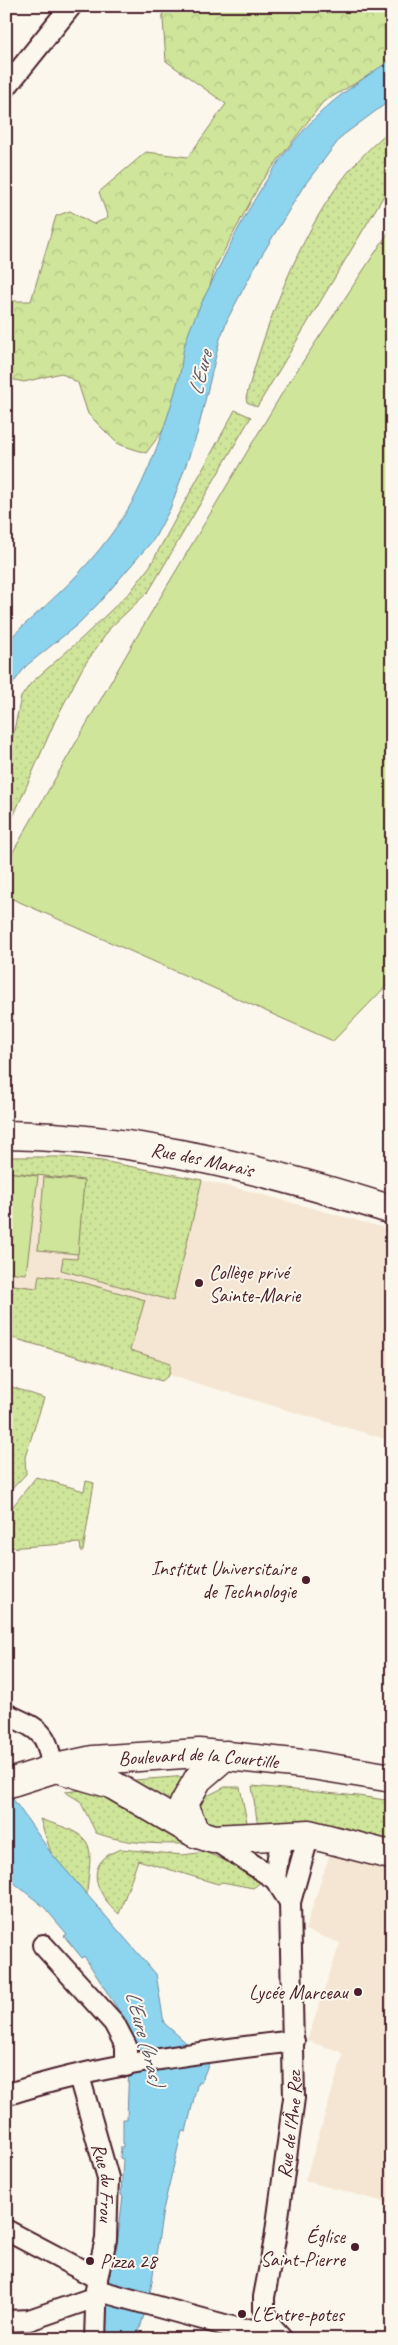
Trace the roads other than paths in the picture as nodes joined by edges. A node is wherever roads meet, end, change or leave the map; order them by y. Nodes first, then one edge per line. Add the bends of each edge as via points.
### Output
1 (71, 6) edge
2 (6, 87) edge
3 (6, 1136) edge
4 (392, 1210) edge
5 (6, 1714) edge
6 (226, 1756) junction
7 (54, 1768) junction
8 (390, 1776) edge
9 (10, 1782) edge
10 (297, 1834) junction
11 (204, 1836) junction
12 (392, 1853) edge
13 (275, 1878) junction
14 (290, 1902) junction
15 (43, 1945) dead end
16 (294, 2042) junction
17 (126, 2066) junction
18 (79, 2076) junction
19 (6, 2095) edge
20 (6, 2230) edge
21 (99, 2289) junction
22 (6, 2321) edge
23 (277, 2333) edge
24 (95, 2339) edge

1 - 2 street
3 - 4 main road, Rue des Marais via 145,1146 289,1179
5 - 7 street via 32,1726 42,1735
6 - 7 main road, Boulevard de la Courtille via 199,1753 160,1755 94,1760
6 - 8 main road, Boulevard de la Courtille
6 - 11 main road via 198,1778 184,1804
7 - 9 main road, Boulevard de la Courtille
7 - 11 main road via 111,1784
10 - 11 main road
10 - 12 main road
10 - 13 street via 278,1857
10 - 14 street, Rue de l'Âne Rez
11 - 13 street
13 - 14 street
14 - 16 street, Rue de l'Âne Rez
15 - 17 street via 114,2023 126,2046
16 - 17 street
16 - 23 street, Rue de l'Âne Rez via 294,2098 264,2297 264,2310
17 - 18 street
18 - 19 street
18 - 21 street, Rue du Frou via 108,2178 106,2239
20 - 21 street
21 - 22 street via 29,2320
21 - 23 street via 243,2330
21 - 24 street, Rue du Frou

